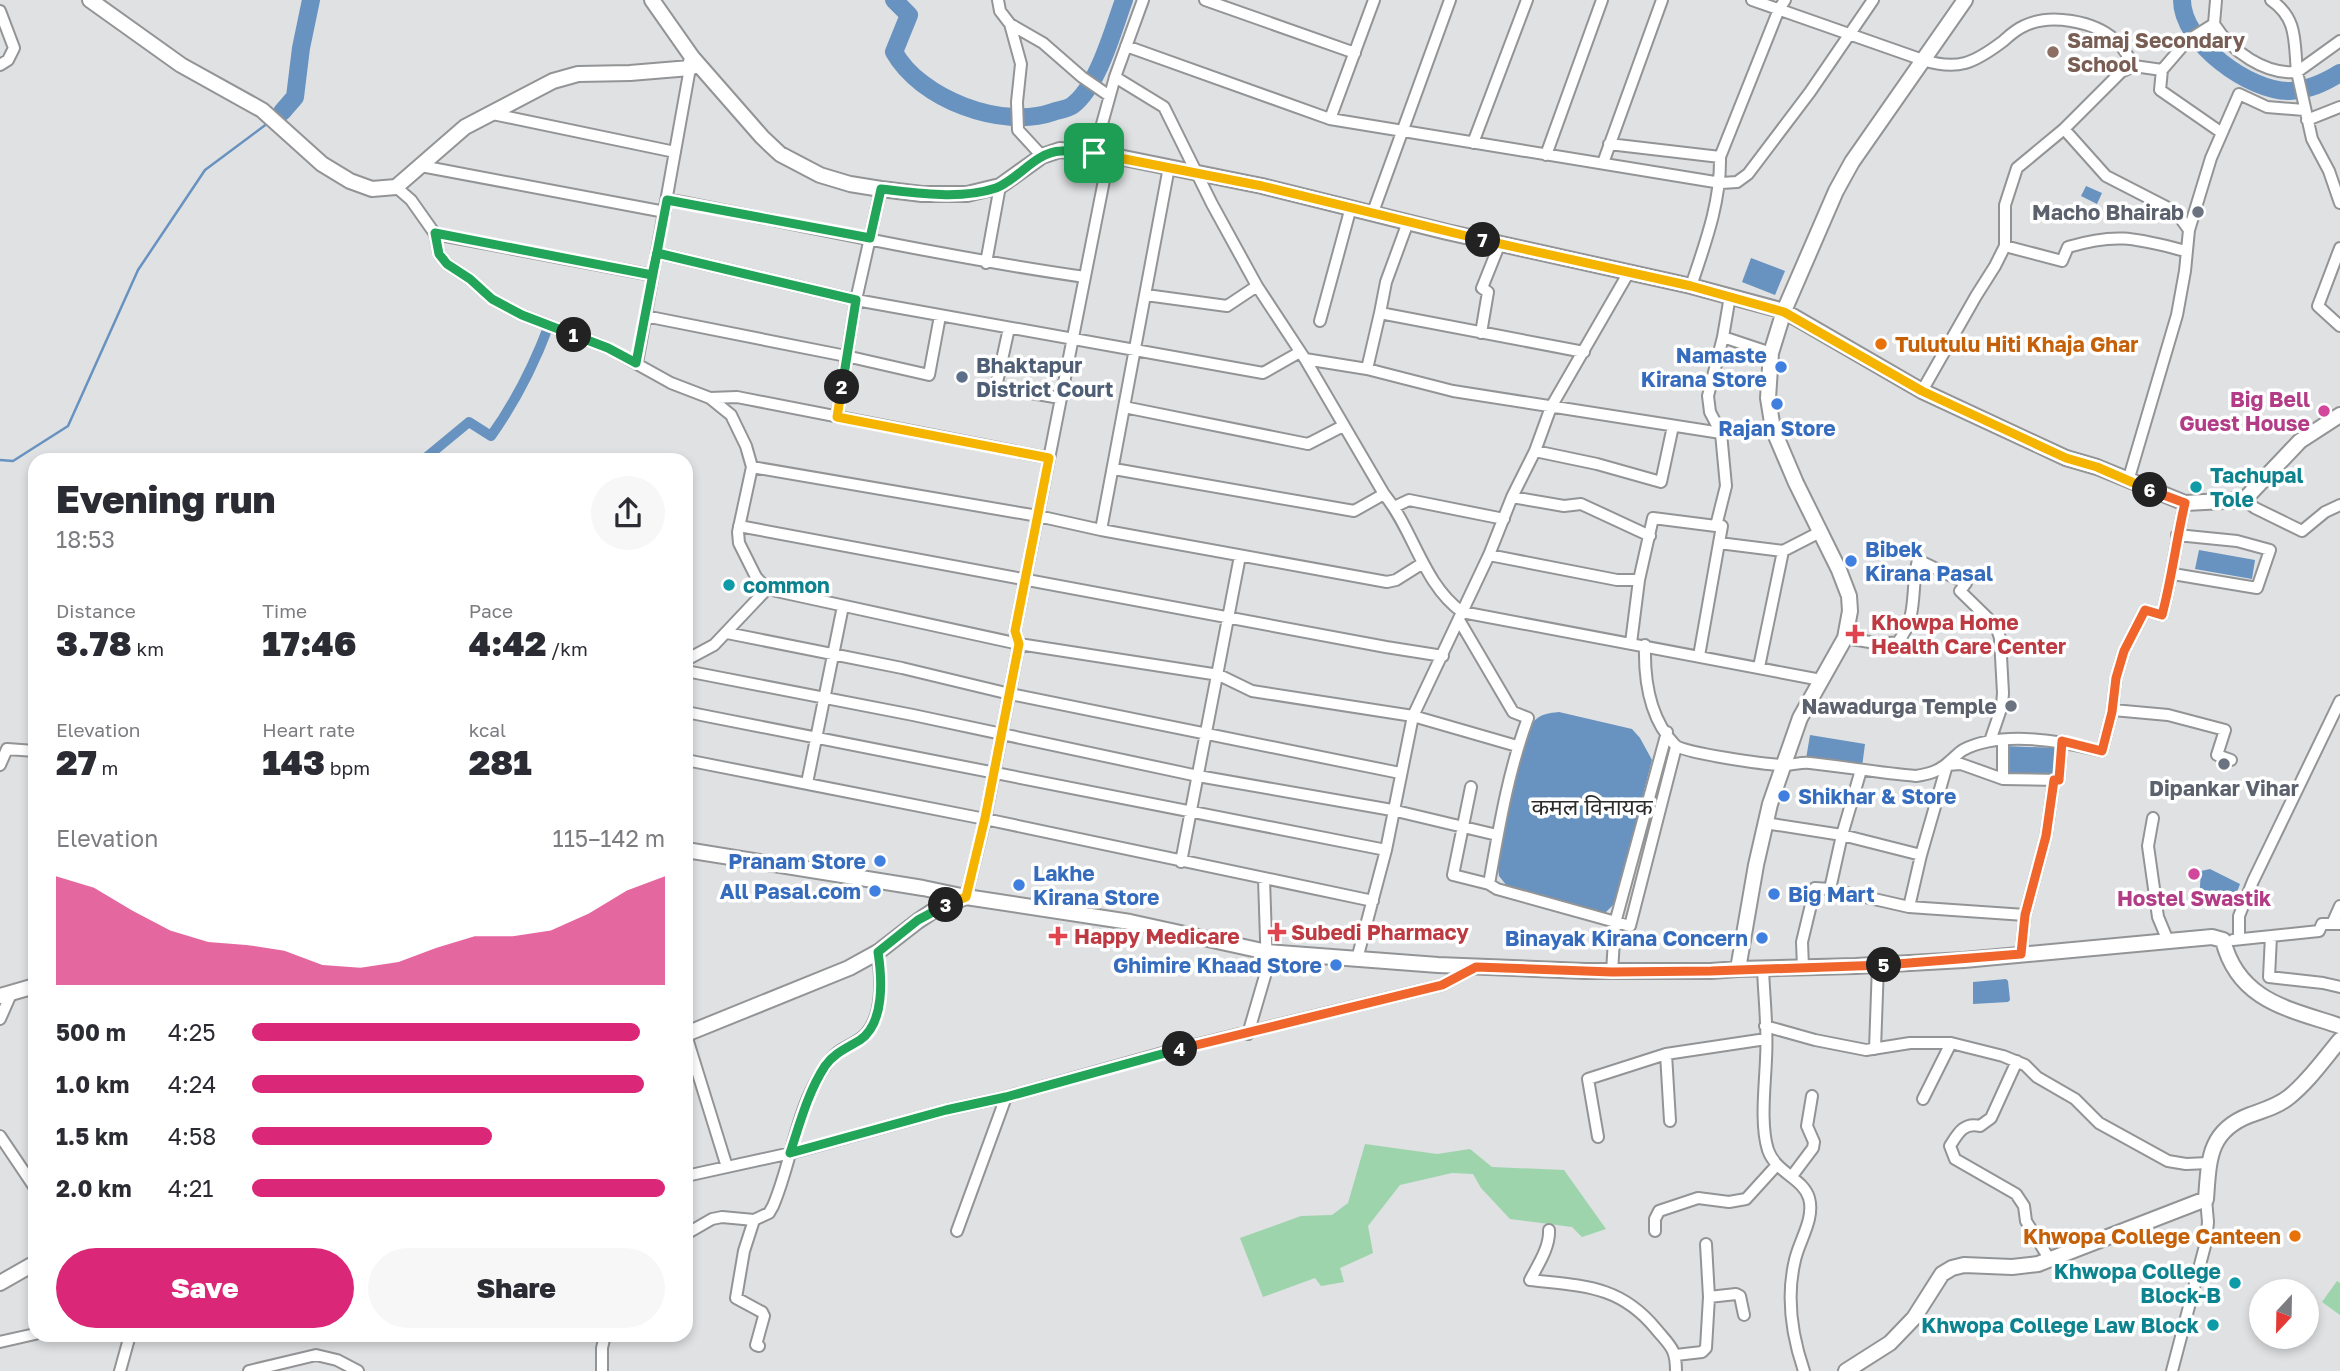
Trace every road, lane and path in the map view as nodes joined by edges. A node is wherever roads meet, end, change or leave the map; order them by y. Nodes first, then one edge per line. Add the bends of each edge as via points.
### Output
1 (90, 0) edge
2 (652, 0) edge
3 (998, 0) edge
4 (1143, 0) edge
5 (1450, 0) edge
6 (1527, 0) edge
7 (1602, 0) edge
8 (1662, 0) edge
9 (1752, 0) edge
10 (1873, 0) edge
11 (1965, 0) edge
12 (2216, 0) edge
13 (2271, 0) edge
14 (1213, 1) edge
15 (1369, 1) edge
16 (1782, 5) edge
17 (0, 11) edge
18 (1010, 24) junction
19 (2210, 27) junction
20 (1849, 32) junction
21 (2340, 41) edge
22 (1126, 46) junction
23 (1355, 53) junction
24 (1923, 60) junction
25 (691, 63) junction
26 (0, 65) edge
27 (2134, 66) junction
28 (2162, 70) junction
29 (2298, 76) junction
30 (1115, 77) junction
31 (1104, 93) junction
32 (2340, 107) edge
33 (2304, 110) junction
34 (488, 113) junction
35 (1330, 119) junction
36 (2064, 129) junction
37 (1403, 131) junction
38 (2222, 133) junction
39 (1474, 143) junction
40 (1609, 144) junction
41 (675, 152) junction
42 (1102, 154) junction
43 (1546, 155) junction
44 (1042, 156) junction
45 (1720, 156) junction
46 (1603, 163) junction
47 (421, 166) junction
48 (1169, 167) junction
49 (1196, 171) junction
50 (1721, 183) junction
51 (1000, 186) junction
52 (396, 187) junction
53 (881, 189) junction
54 (667, 200) junction
55 (2340, 203) edge
56 (1351, 207) junction
57 (665, 212) junction
58 (1373, 212) junction
59 (1408, 222) junction
60 (2189, 230) junction
61 (435, 233) junction
62 (870, 238) junction
63 (1500, 243) junction
64 (2005, 246) junction
65 (2340, 248) edge
66 (2186, 251) junction
67 (657, 253) junction
68 (986, 263) junction
69 (1629, 272) junction
70 (652, 275) junction
71 (1085, 277) junction
72 (1257, 286) junction
73 (1691, 286) junction
74 (1146, 295) junction
75 (1730, 296) junction
76 (856, 300) junction
77 (1784, 312) junction
78 (1380, 313) junction
79 (645, 316) junction
80 (940, 316) junction
81 (1320, 321) dead end
82 (2340, 326) edge
83 (1009, 328) junction
84 (1480, 333) junction
85 (1723, 337) junction
86 (1072, 340) junction
87 (1135, 351) junction
88 (1584, 352) junction
89 (1771, 353) junction
90 (1302, 355) junction
91 (846, 356) junction
92 (636, 363) junction
93 (1367, 369) junction
94 (1922, 391) junction
95 (710, 398) junction
96 (1060, 398) junction
97 (1124, 407) junction
98 (1551, 407) junction
99 (2340, 415) edge
100 (837, 417) junction
101 (1343, 426) junction
102 (1673, 426) junction
103 (1721, 433) junction
104 (1535, 451) junction
105 (1049, 458) junction
106 (752, 467) junction
107 (1114, 469) junction
108 (2128, 481) junction
109 (1384, 494) junction
110 (1512, 497) junction
111 (2244, 500) junction
112 (2185, 503) junction
113 (2340, 505) edge
114 (1394, 507) junction
115 (1038, 516) junction
116 (1504, 519) junction
117 (739, 526) junction
118 (1716, 526) junction
119 (1101, 530) junction
120 (1820, 532) junction
121 (2177, 535) junction
122 (1650, 536) junction
123 (1719, 543) junction
124 (1783, 551) junction
125 (1489, 555) junction
126 (1240, 556) junction
127 (1423, 563) junction
128 (2173, 574) junction
129 (1026, 580) junction
130 (1639, 580) junction
131 (767, 589) junction
132 (843, 606) junction
133 (1461, 616) junction
134 (1230, 618) junction
135 (727, 633) junction
136 (1845, 638) junction
137 (1631, 643) junction
138 (1019, 644) junction
139 (1645, 645) junction
140 (693, 656) edge
141 (834, 656) junction
142 (1443, 656) junction
143 (1699, 656) junction
144 (1759, 667) junction
145 (693, 672) edge
146 (1219, 675) junction
147 (1821, 680) junction
148 (1010, 694) junction
149 (824, 699) junction
150 (2340, 701) edge
151 (2113, 710) junction
152 (693, 713) edge
153 (1413, 716) junction
154 (1667, 732) junction
155 (1207, 733) junction
156 (1002, 734) junction
157 (814, 738) junction
158 (2003, 740) junction
159 (1990, 741) junction
160 (2062, 741) junction
161 (1517, 746) junction
162 (1676, 747) junction
163 (28, 750) edge
164 (2231, 760) dead end
165 (693, 761) edge
166 (0, 765) edge
167 (1783, 765) junction
168 (1947, 765) junction
169 (1861, 770) junction
170 (994, 772) junction
171 (1400, 773) junction
172 (1198, 776) junction
173 (2003, 779) junction
174 (2054, 780) junction
175 (807, 783) junction
176 (1471, 787) dead end
177 (1392, 810) junction
178 (1191, 813) junction
179 (985, 818) junction
180 (2153, 818) dead end
181 (1765, 823) junction
182 (1463, 827) junction
183 (1497, 835) junction
184 (1842, 835) junction
185 (1386, 850) junction
186 (693, 851) edge
187 (1921, 855) junction
188 (1181, 862) junction
189 (1264, 879) junction
190 (1489, 884) junction
191 (1830, 889) junction
192 (966, 897) junction
193 (1373, 901) junction
194 (2340, 906) edge
195 (1909, 907) junction
196 (2025, 915) junction
197 (1615, 923) junction
198 (2336, 924) edge
199 (2271, 936) junction
200 (2238, 939) junction
201 (2223, 940) junction
202 (2168, 941) junction
203 (878, 952) junction
204 (1267, 952) junction
205 (2021, 954) junction
206 (1357, 959) junction
207 (1878, 965) junction
208 (1476, 967) junction
209 (1804, 967) junction
210 (1763, 968) junction
211 (1738, 969) junction
212 (1612, 972) junction
213 (2340, 987) edge
214 (28, 988) edge
215 (6, 995) edge
216 (0, 1018) edge
217 (1765, 1026) junction
218 (2340, 1026) edge
219 (693, 1031) edge
220 (1248, 1034) junction
221 (1766, 1040) junction
222 (2340, 1040) edge
223 (1951, 1043) junction
224 (1875, 1049) junction
225 (1666, 1054) junction
226 (693, 1057) edge
227 (2017, 1061) junction
228 (1006, 1097) junction
229 (1812, 1097) dead end
230 (1923, 1099) dead end
231 (1670, 1121) dead end
232 (0, 1136) edge
233 (1598, 1137) dead end
234 (790, 1153) junction
235 (2209, 1163) junction
236 (1776, 1166) junction
237 (727, 1167) junction
238 (693, 1174) edge
239 (1792, 1176) junction
240 (28, 1178) edge
241 (2206, 1199) junction
242 (754, 1220) junction
243 (693, 1230) edge
244 (1549, 1230) dead end
245 (957, 1231) dead end
246 (1655, 1231) dead end
247 (1706, 1244) dead end
248 (2050, 1260) junction
249 (28, 1268) edge
250 (0, 1283) edge
251 (1709, 1297) junction
252 (1744, 1315) dead end
253 (28, 1336) edge
254 (0, 1342) edge
255 (128, 1342) edge
256 (603, 1342) edge
257 (759, 1346) dead end
258 (1676, 1355) junction
259 (120, 1371) edge
260 (249, 1371) edge
261 (358, 1371) edge
262 (602, 1371) edge
263 (1676, 1371) edge
264 (1804, 1371) edge
265 (1846, 1371) edge
266 (2172, 1371) edge

1 - 52 main road via 181,65 262,110 322,164 372,189
2 - 25 main road
3 - 18 street
4 - 22 street
5 - 37 street
6 - 39 street
7 - 43 street
8 - 40 street
9 - 16 street
10 - 20 street
11 - 24 main road
12 - 19 street
13 - 29 street via 2291,20
14 - 23 street
15 - 23 street
16 - 20 street
16 - 45 street
17 - 26 street via 14,48
18 - 31 street via 1044,43
18 - 44 street via 1021,64 1018,130
19 - 28 street via 2187,41
19 - 29 street via 2247,57
20 - 24 street
20 - 50 street via 1748,174 1737,182
21 - 29 street
22 - 30 street
22 - 35 street
23 - 35 street
24 - 27 street via 1962,65 2024,25 2051,19 2106,33
24 - 77 main road via 1852,162
25 - 34 main road via 578,74 553,81
25 - 41 street
25 - 53 main road via 780,154 820,175
27 - 28 street
27 - 36 street via 2122,72
28 - 38 street via 2160,90
29 - 33 street
30 - 31 street
30 - 49 street via 1164,107
31 - 42 street
32 - 33 street
33 - 38 street via 2267,107 2239,94
33 - 55 street
34 - 41 street
34 - 47 main road
35 - 37 street
36 - 60 street via 2106,176 2176,212
36 - 64 street via 2017,168 2005,205
37 - 39 street
37 - 58 street
38 - 60 street
39 - 43 street
40 - 45 street
40 - 46 street
41 - 54 street
42 - 44 main road via 1060,150
42 - 48 main road
42 - 71 street
43 - 46 street
44 - 51 main road
45 - 50 street
46 - 50 street
47 - 52 main road
47 - 57 street
48 - 49 main road
48 - 74 street
49 - 56 main road
49 - 72 street
50 - 73 street
51 - 53 main road via 967,194
51 - 68 street
52 - 61 street
53 - 62 street
54 - 57 street
54 - 62 street
56 - 58 main road
56 - 81 street
57 - 67 street
58 - 59 main road
59 - 63 main road
59 - 78 street
60 - 66 street
61 - 70 street
61 - 92 street via 439,254 447,264 492,299
62 - 68 street
62 - 76 street
63 - 69 main road
63 - 84 street via 1482,288 1488,292
64 - 66 street via 2062,261 2068,247 2119,236
64 - 94 street
65 - 82 street via 2318,306
66 - 108 street via 2177,315
67 - 70 street
67 - 76 street
68 - 71 street
69 - 73 main road
69 - 88 street
70 - 79 street
71 - 86 street
72 - 74 street via 1227,306
72 - 90 street
73 - 75 main road
74 - 87 street
75 - 77 main road
75 - 85 street
76 - 80 street
76 - 91 street
77 - 89 main road
77 - 94 main road
78 - 84 street
78 - 93 street
79 - 91 street
79 - 92 street
80 - 83 street
80 - 91 street via 929,375
83 - 86 street
83 - 96 street via 996,387
84 - 88 street
85 - 89 street
85 - 103 street via 1708,396
86 - 87 street
86 - 96 street
87 - 90 street via 1263,373
87 - 97 street
88 - 98 street
89 - 120 main road via 1767,377 1773,429
90 - 93 street
90 - 101 street
91 - 100 street
92 - 95 street
93 - 98 street via 1453,391
94 - 108 main road
95 - 100 street via 737,397
95 - 106 street via 731,415
96 - 105 street
97 - 101 street via 1308,444
97 - 107 street
98 - 102 street
98 - 104 street
99 - 111 main road via 2300,441
100 - 105 street
101 - 109 street
102 - 103 street
102 - 104 street via 1661,482
103 - 118 street via 1726,486
104 - 110 street
105 - 115 street
106 - 115 street
106 - 117 street
107 - 109 street via 1354,511
107 - 119 street
108 - 112 main road
109 - 114 street
110 - 116 street
110 - 122 street via 1564,506 1581,504
111 - 112 main road
111 - 113 street via 2302,531
112 - 121 street
114 - 116 street via 1409,500
114 - 127 street
115 - 119 street
115 - 129 street
116 - 125 street
117 - 129 street
117 - 131 street via 739,543
118 - 122 street via 1653,518
118 - 123 street via 1722,526
119 - 126 street
120 - 124 street
120 - 136 main road via 1849,597
121 - 128 street
121 - 128 street via 2237,541 2270,550 2258,588
122 - 130 street
123 - 124 street
123 - 143 street
124 - 144 street
125 - 130 street via 1617,580
125 - 133 street
126 - 127 street via 1387,582
126 - 134 street
127 - 133 street
128 - 151 street via 2162,615 2145,610 2124,651
129 - 134 street
129 - 138 street via 1015,631
130 - 137 street
131 - 132 street
131 - 135 street
132 - 138 street
132 - 141 street
133 - 137 street
133 - 142 street
133 - 161 street via 1513,712 1528,718
134 - 142 street
134 - 146 street
135 - 140 street
135 - 141 street
136 - 147 main road
136 - 159 street via 1898,642 1913,615 1918,560 1966,583 1960,591 1996,626 2000,638 2002,706
137 - 139 street
138 - 146 street
138 - 148 street
139 - 143 street
139 - 154 street via 1650,703
141 - 148 street
141 - 149 street
142 - 153 street
143 - 144 street
144 - 147 street
145 - 149 street
146 - 153 street via 1252,691
146 - 155 street
147 - 167 main road via 1800,718
148 - 155 street
148 - 156 street
149 - 156 street
149 - 157 street
150 - 200 street via 2253,881 2239,916
151 - 160 street via 2102,751
151 - 164 street via 2168,715 2225,730 2217,755
152 - 157 street
153 - 161 street
153 - 171 street
154 - 162 street
154 - 197 street
155 - 171 street
155 - 172 street
156 - 170 street
156 - 172 street
157 - 170 street
157 - 175 street
158 - 159 street
158 - 160 street
158 - 173 street
159 - 168 street via 1961,751
160 - 174 street via 2059,780
161 - 183 street
162 - 167 street
162 - 197 street via 1630,926
163 - 166 street via 7,749
165 - 175 street
167 - 169 street via 1806,762
167 - 181 main road
168 - 169 street via 1916,776
168 - 173 street via 1961,764
168 - 187 street
169 - 184 street
170 - 178 street
170 - 179 street
171 - 177 street
172 - 177 street
172 - 178 street
173 - 174 street
174 - 196 street via 2046,836
175 - 179 street
176 - 182 street
177 - 182 street
177 - 185 street
178 - 185 street
178 - 188 street
179 - 188 street
179 - 192 street
180 - 202 street via 2148,846 2158,917
181 - 184 street
181 - 211 main road
182 - 183 street
182 - 190 street via 1453,875
183 - 190 street
184 - 187 street
184 - 191 street
185 - 193 street
186 - 192 main road
187 - 195 street
188 - 189 street
189 - 193 street
189 - 204 street
190 - 197 street
191 - 195 street
191 - 209 street via 1815,888 1802,942
192 - 203 main road via 918,920
192 - 204 main road via 1130,922
193 - 206 street
194 - 198 street
195 - 196 street
196 - 205 street
197 - 212 street
198 - 199 street via 2322,924 2319,932
199 - 200 street
199 - 213 street via 2269,977
200 - 201 street
201 - 202 main road
201 - 218 main road via 2231,963 2265,1000
202 - 205 main road
203 - 219 main road via 814,984
203 - 234 street via 875,1018 862,1038 827,1063 808,1100
204 - 206 main road
204 - 220 street via 1267,969
205 - 207 main road
206 - 208 main road
207 - 209 main road
207 - 224 street
208 - 212 main road
208 - 220 street via 1442,985
209 - 210 main road
210 - 211 main road
210 - 217 street
211 - 212 main road
214 - 215 main road
215 - 216 street
217 - 221 street
217 - 224 street
220 - 228 street
221 - 225 street
221 - 236 street via 1766,1129
222 - 235 main road via 2288,1098 2224,1130
223 - 224 street
223 - 227 street
223 - 230 street
225 - 231 street
225 - 233 street via 1588,1079
226 - 237 street
227 - 235 street via 2075,1099 2099,1124 2130,1141 2168,1161
227 - 248 street via 1991,1118 1980,1126 1959,1130 1950,1146 1955,1159 2016,1194
228 - 234 street
228 - 245 street
229 - 239 street via 1807,1126 1814,1148
232 - 240 street
234 - 237 street
234 - 242 street via 774,1206
235 - 241 main road
236 - 239 street
236 - 246 street via 1746,1199 1698,1198 1659,1211
237 - 238 street
239 - 264 street via 1809,1197 1810,1216 1794,1261 1790,1304
241 - 248 main road
241 - 266 street via 2206,1242
242 - 243 street via 722,1217
242 - 257 street via 736,1298 762,1312
244 - 258 street via 1543,1256 1530,1280 1619,1296 1644,1315
247 - 251 street
248 - 265 main road via 2012,1267 1952,1268 1942,1274 1914,1318 1890,1343
249 - 250 main road
251 - 252 street via 1740,1296
251 - 258 street via 1706,1348
253 - 254 street
255 - 259 street
256 - 262 street
258 - 263 street
260 - 261 street via 316,1355

